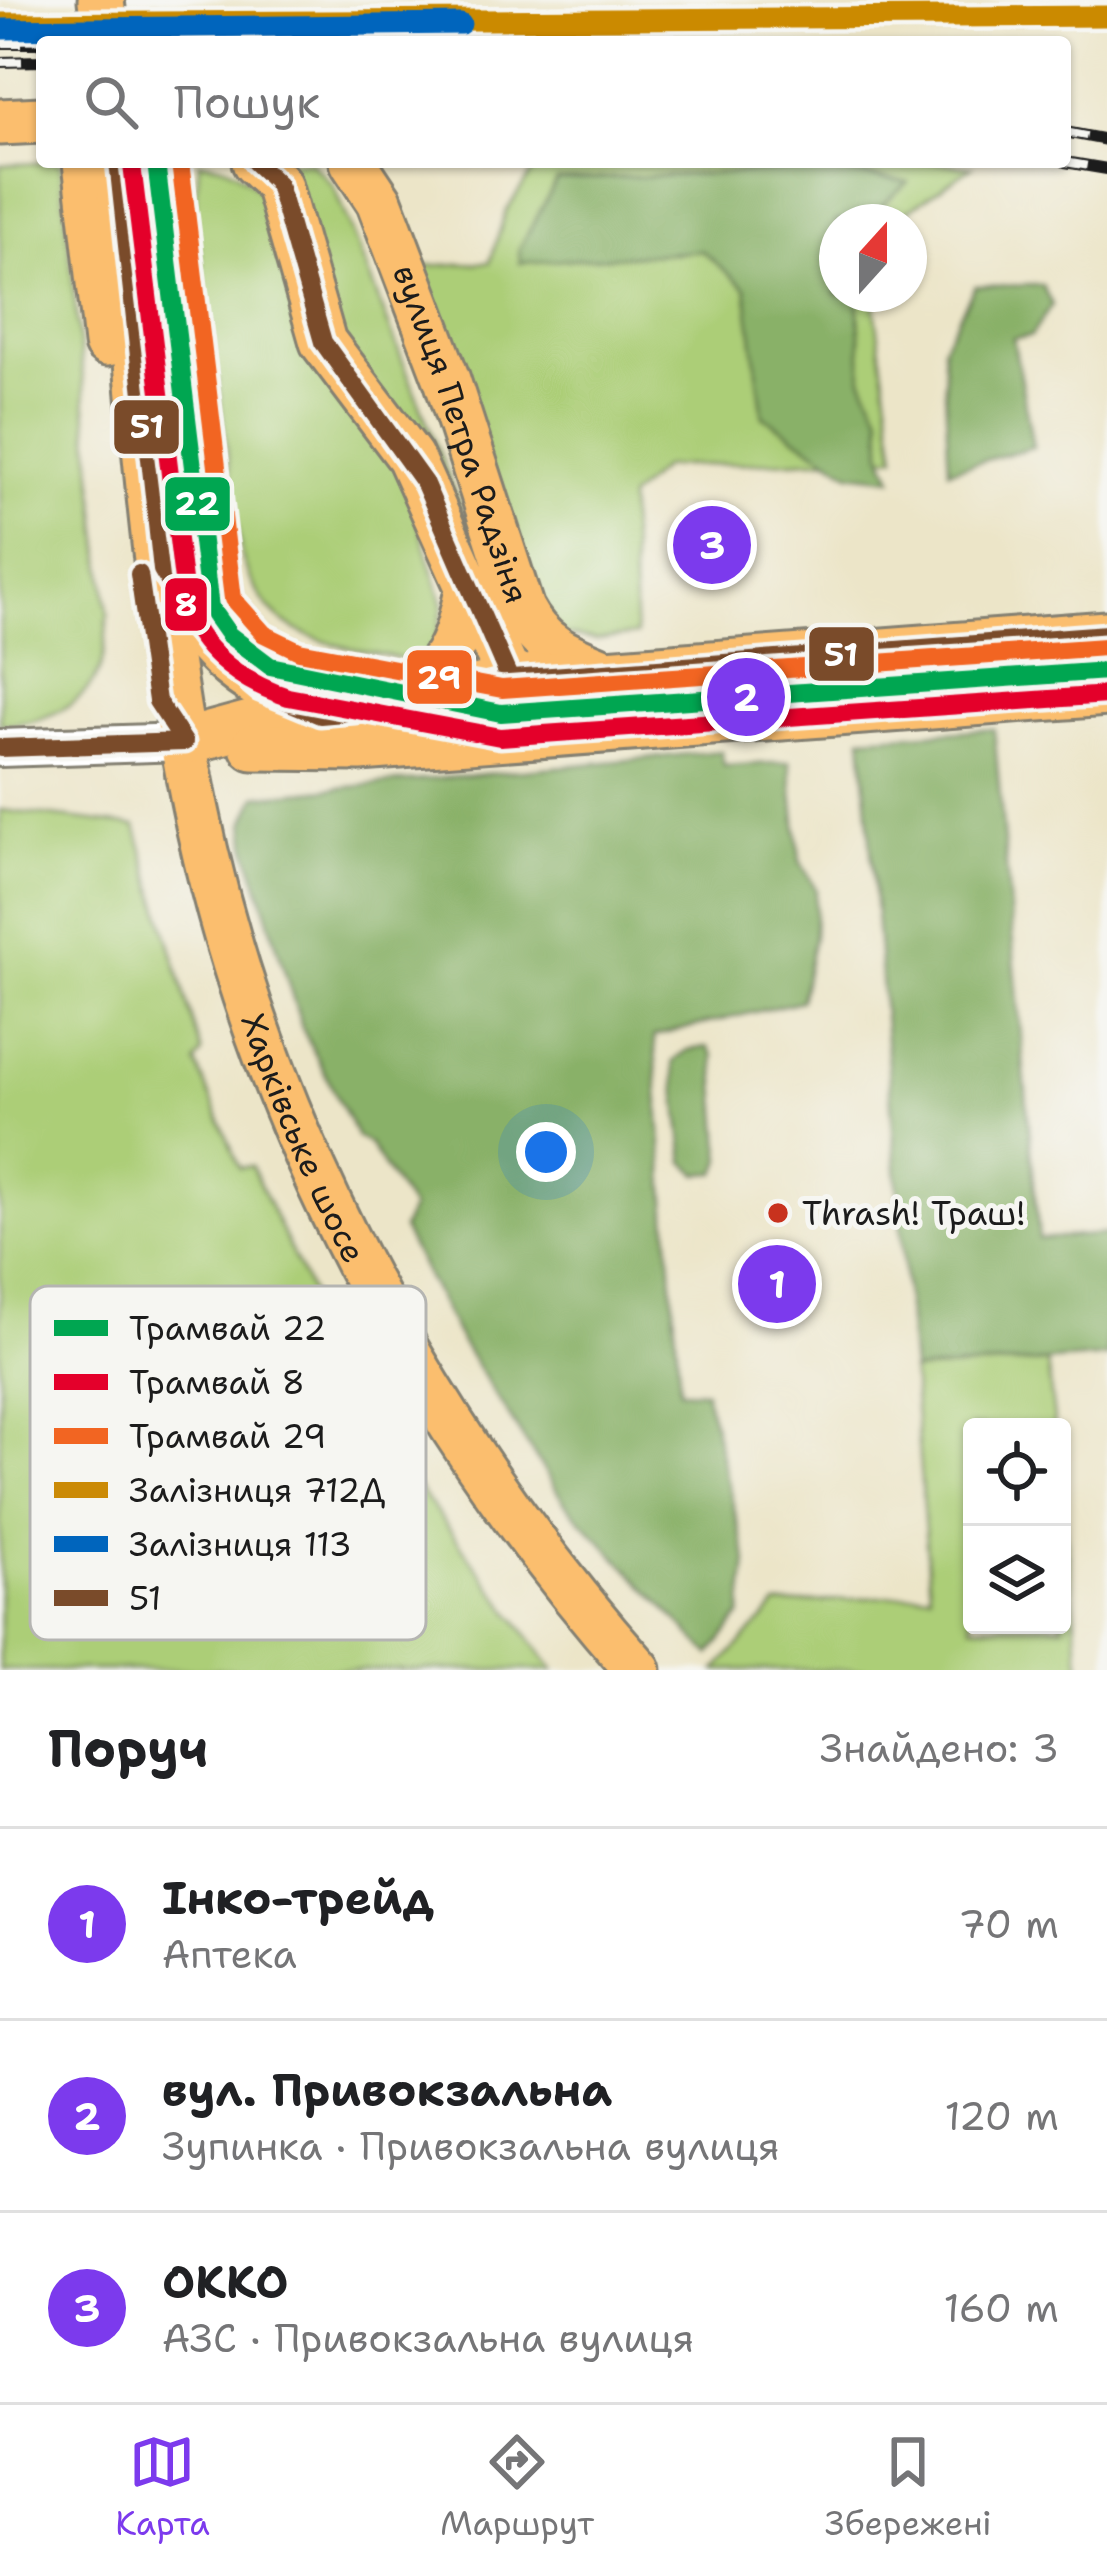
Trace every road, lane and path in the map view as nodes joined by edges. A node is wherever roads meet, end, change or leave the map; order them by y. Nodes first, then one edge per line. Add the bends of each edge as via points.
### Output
1 (71, 0) edge
2 (101, 0) edge
3 (74, 36) edge
4 (105, 36) edge
5 (36, 120) edge
6 (0, 122) edge
7 (88, 168) edge
8 (117, 168) edge
9 (261, 168) edge
10 (357, 168) edge
11 (109, 237) junction
12 (162, 570) junction
13 (470, 582) junction
14 (1107, 634) edge
15 (607, 672) junction
16 (512, 679) junction
17 (1107, 694) edge
18 (390, 709) junction
19 (320, 715) junction
20 (534, 735) junction
21 (184, 742) junction
22 (0, 748) edge
23 (374, 1286) edge
24 (426, 1379) edge
25 (638, 1670) edge

1 - 3 main road
2 - 4 main road
5 - 6 main road
7 - 11 main road, Харківське шосе
8 - 11 main road, Харківське шосе
9 - 13 main road, вулиця Петра Радзіня via 278,184 323,342 410,457
10 - 15 main road, вулиця Петра Радзіня via 380,201 422,313 521,608 535,636
11 - 12 main road, Харківське шосе
11 - 21 main road, Харківське шосе via 157,701
12 - 19 main road via 191,626 220,659 260,690
12 - 21 main road, Харківське шосе
13 - 16 main road, вулиця Петра Радзіня
13 - 18 main road, вулиця Петра Радзіня via 442,667
14 - 15 main road
15 - 16 main road
16 - 18 main road
16 - 20 main road, вулиця Петра Радзіня
17 - 20 main road
18 - 19 main road
19 - 21 main road
20 - 21 main road via 360,748
21 - 22 street
21 - 23 main road, Харківське шосе via 250,1011
24 - 25 main road, Харківське шосе via 547,1561

